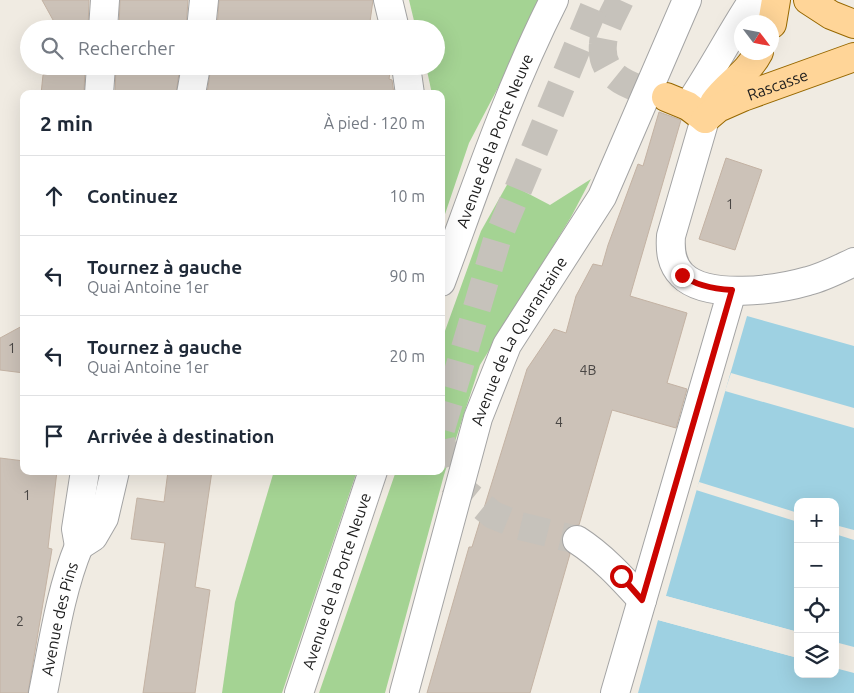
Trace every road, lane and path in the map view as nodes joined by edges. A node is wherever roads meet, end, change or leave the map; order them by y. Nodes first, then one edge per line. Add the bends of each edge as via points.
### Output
1 (105, 0) edge
2 (204, 0) edge
3 (388, 0) edge
4 (554, 0) edge
5 (752, 0) edge
6 (776, 0) edge
7 (808, 0) edge
8 (688, 3) edge
9 (774, 15) edge
10 (104, 20) edge
11 (202, 20) edge
12 (393, 20) edge
13 (854, 24) edge
14 (854, 57) edge
15 (754, 60) edge
16 (756, 60) edge
17 (100, 75) edge
18 (194, 75) edge
19 (407, 75) edge
20 (770, 86) junction
21 (99, 90) edge
22 (191, 90) edge
23 (409, 90) edge
24 (686, 108) junction
25 (854, 262) edge
26 (445, 271) edge
27 (732, 290) junction
28 (84, 475) edge
29 (114, 475) edge
30 (372, 475) edge
31 (577, 540) tunnel mouth
32 (79, 546) junction
33 (642, 600) junction
34 (43, 693) edge
35 (300, 693) edge
36 (404, 693) edge
37 (616, 693) edge

1 - 10 street
2 - 11 street
3 - 12 street
4 - 26 street, Avenue de la Porte Neuve via 500,120
5 - 24 street
6 - 9 main road
7 - 13 main road
8 - 36 street, Avenue de La Quarantaine via 602,197 507,345 478,418
14 - 20 main road, Rascasse
15 - 24 main road via 718,98
16 - 20 main road via 753,71 756,78
17 - 21 street
18 - 22 street
19 - 23 street
20 - 24 main road, Rascasse via 718,108
24 - 27 street via 671,254 676,267 688,280 707,287
25 - 27 street via 793,285
27 - 33 street
28 - 32 street via 76,529
29 - 32 street via 104,518 93,537
30 - 35 street, Avenue de la Porte Neuve
31 - 33 street via 621,576
32 - 34 street, Avenue des Pins via 61,605
33 - 37 street

